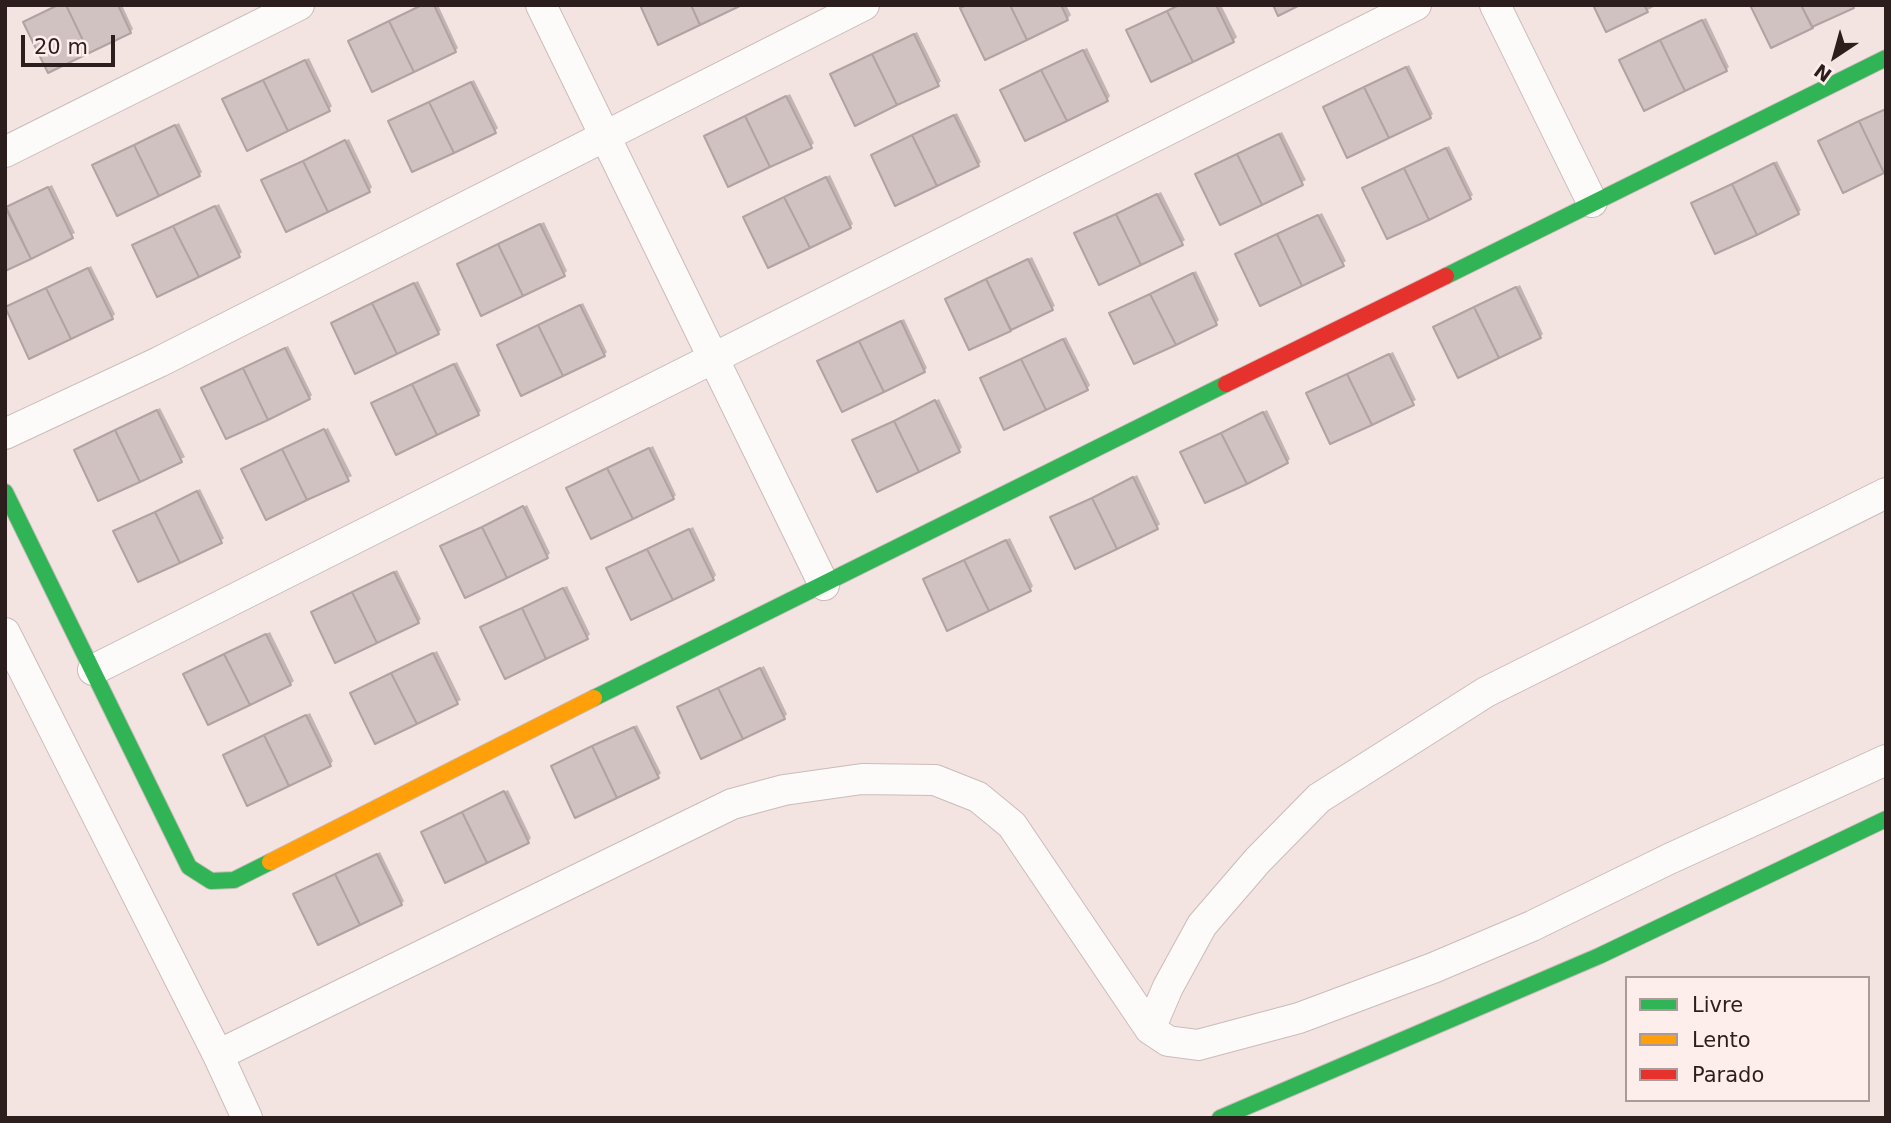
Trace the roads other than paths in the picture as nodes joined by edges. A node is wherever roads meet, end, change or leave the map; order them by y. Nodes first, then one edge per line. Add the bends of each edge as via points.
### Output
1 (299, 5) edge
2 (541, 5) edge
3 (864, 5) edge
4 (1416, 5) edge
5 (1495, 5) edge
6 (1886, 58) edge
7 (605, 136) junction
8 (5, 152) edge
9 (1592, 202) junction
10 (713, 358) junction
11 (5, 434) edge
12 (5, 492) edge
13 (1886, 493) edge
14 (824, 585) junction
15 (5, 633) edge
16 (93, 670) junction
17 (15, 675) edge
18 (1886, 760) edge
19 (1886, 819) edge
20 (1150, 1029) junction
21 (218, 1055) junction
22 (247, 1118) edge
23 (1220, 1118) edge

1 - 8 street
2 - 7 street
3 - 7 street
4 - 10 street
5 - 9 street
6 - 9 street
7 - 10 street
7 - 11 street via 159,362
9 - 14 street
10 - 14 street
10 - 16 street
12 - 16 street
13 - 20 street via 1486,692 1319,799 1202,925
14 - 16 street via 234,880 211,881 189,867
15 - 17 street
17 - 21 street
18 - 20 street via 1532,926 1299,1018 1198,1045 1168,1041
19 - 23 street via 1599,956
20 - 21 street via 1012,825 978,797 935,780 862,779 784,790 732,804
21 - 22 street

